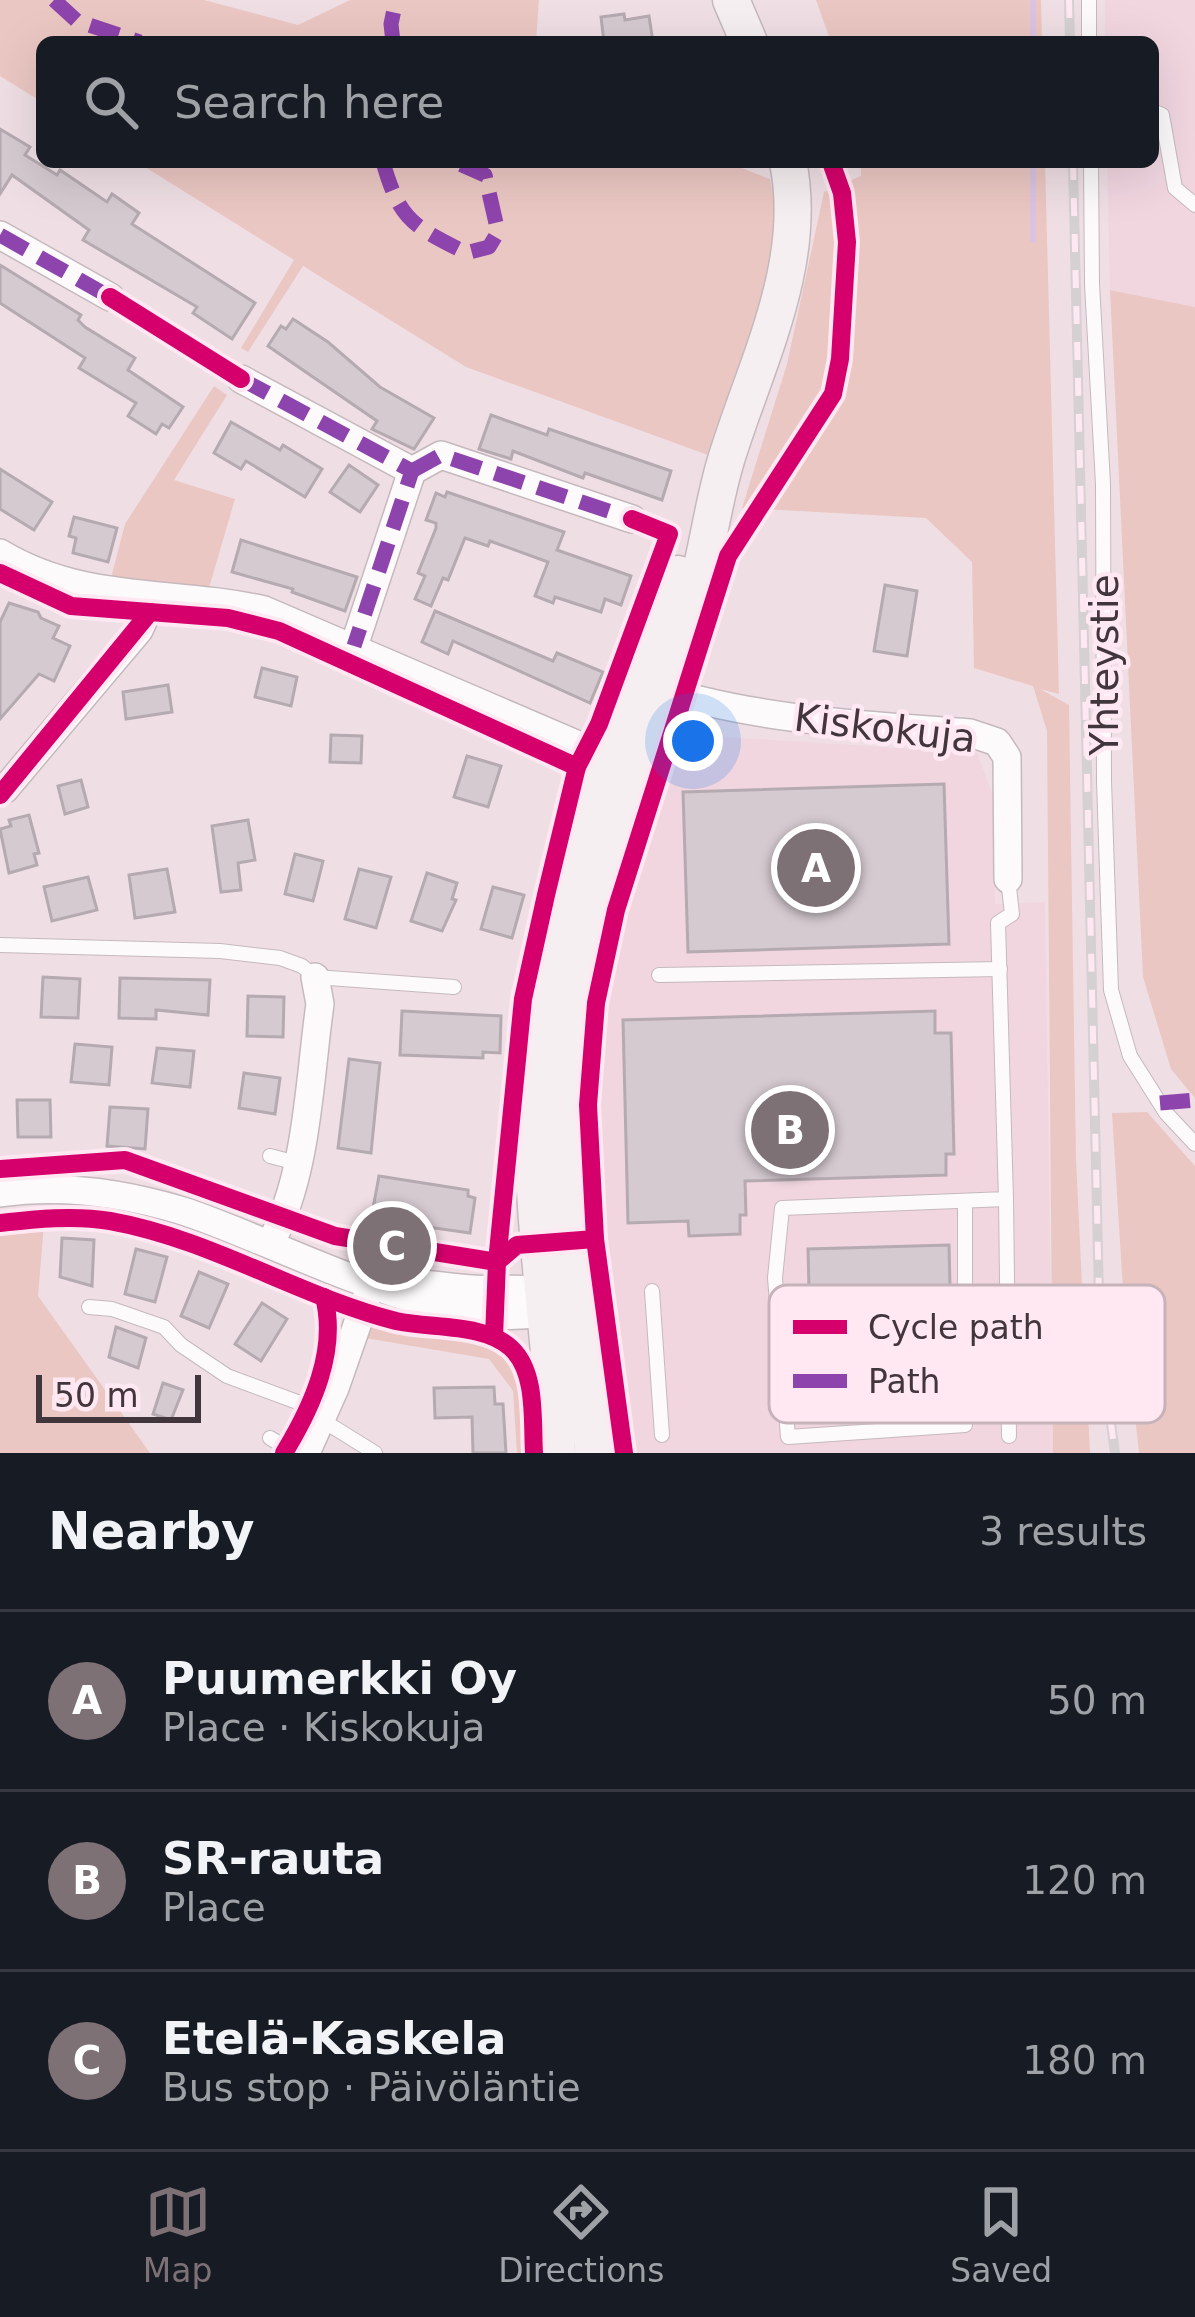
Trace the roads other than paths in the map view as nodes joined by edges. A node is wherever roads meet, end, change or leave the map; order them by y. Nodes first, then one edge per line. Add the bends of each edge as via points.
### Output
1 (731, 0) edge
2 (1089, 0) edge
3 (746, 36) edge
4 (1089, 36) edge
5 (1159, 114) edge
6 (789, 168) edge
7 (1090, 168) edge
8 (1195, 205) edge
9 (0, 235) edge
10 (110, 297) dead end
11 (241, 379) dead end
12 (412, 471) junction
13 (632, 519) dead end
14 (0, 553) edge
15 (155, 596) junction
16 (354, 646) junction
17 (650, 686) junction
18 (622, 764) junction
19 (5, 789) dead end
20 (1008, 879) joint
21 (0, 945) edge
22 (1000, 969) junction
23 (659, 975) dead end
24 (315, 977) junction
25 (454, 987) dead end
26 (1195, 1144) edge
27 (0, 1193) edge
28 (1006, 1199) junction
29 (965, 1201) junction
30 (270, 1244) junction
31 (372, 1282) junction
32 (776, 1285) edge
33 (965, 1285) edge
34 (1007, 1285) edge
35 (652, 1291) dead end
36 (556, 1301) junction
37 (89, 1307) dead end
38 (322, 1420) junction
39 (787, 1423) edge
40 (965, 1423) edge
41 (1009, 1423) edge
42 (662, 1435) dead end
43 (1009, 1436) dead end
44 (269, 1438) dead end
45 (296, 1453) edge
46 (306, 1453) edge
47 (375, 1453) edge
48 (557, 1453) edge
49 (593, 1453) edge

1 - 3 street
2 - 4 lane
5 - 8 lane via 1175,188
6 - 17 street via 787,274 725,466 670,592
7 - 26 lane, Yhteystie via 1111,990 1130,1056
9 - 10 street
11 - 12 street
12 - 13 street via 441,455
12 - 16 street
14 - 15 street via 80,588
15 - 16 street via 264,610
15 - 19 street via 139,631
16 - 18 street
17 - 18 street
17 - 20 street, Kiskokuja via 739,710 997,742 1007,757
18 - 36 street via 565,903 539,1027 535,1127
20 - 22 lane via 1012,914 998,923
21 - 24 lane via 220,951 280,958
22 - 23 lane
22 - 28 lane
24 - 25 lane
24 - 30 street via 320,1004 283,1160 284,1218
27 - 30 street via 117,1194
28 - 29 lane
28 - 34 lane
29 - 32 lane via 782,1208
29 - 33 lane
30 - 31 street
31 - 36 street
31 - 38 street
35 - 42 lane
36 - 48 street
36 - 49 street
37 - 38 lane via 164,1328 227,1376 308,1406
38 - 46 street
38 - 47 lane
39 - 40 lane via 788,1437
41 - 43 lane
44 - 45 lane

